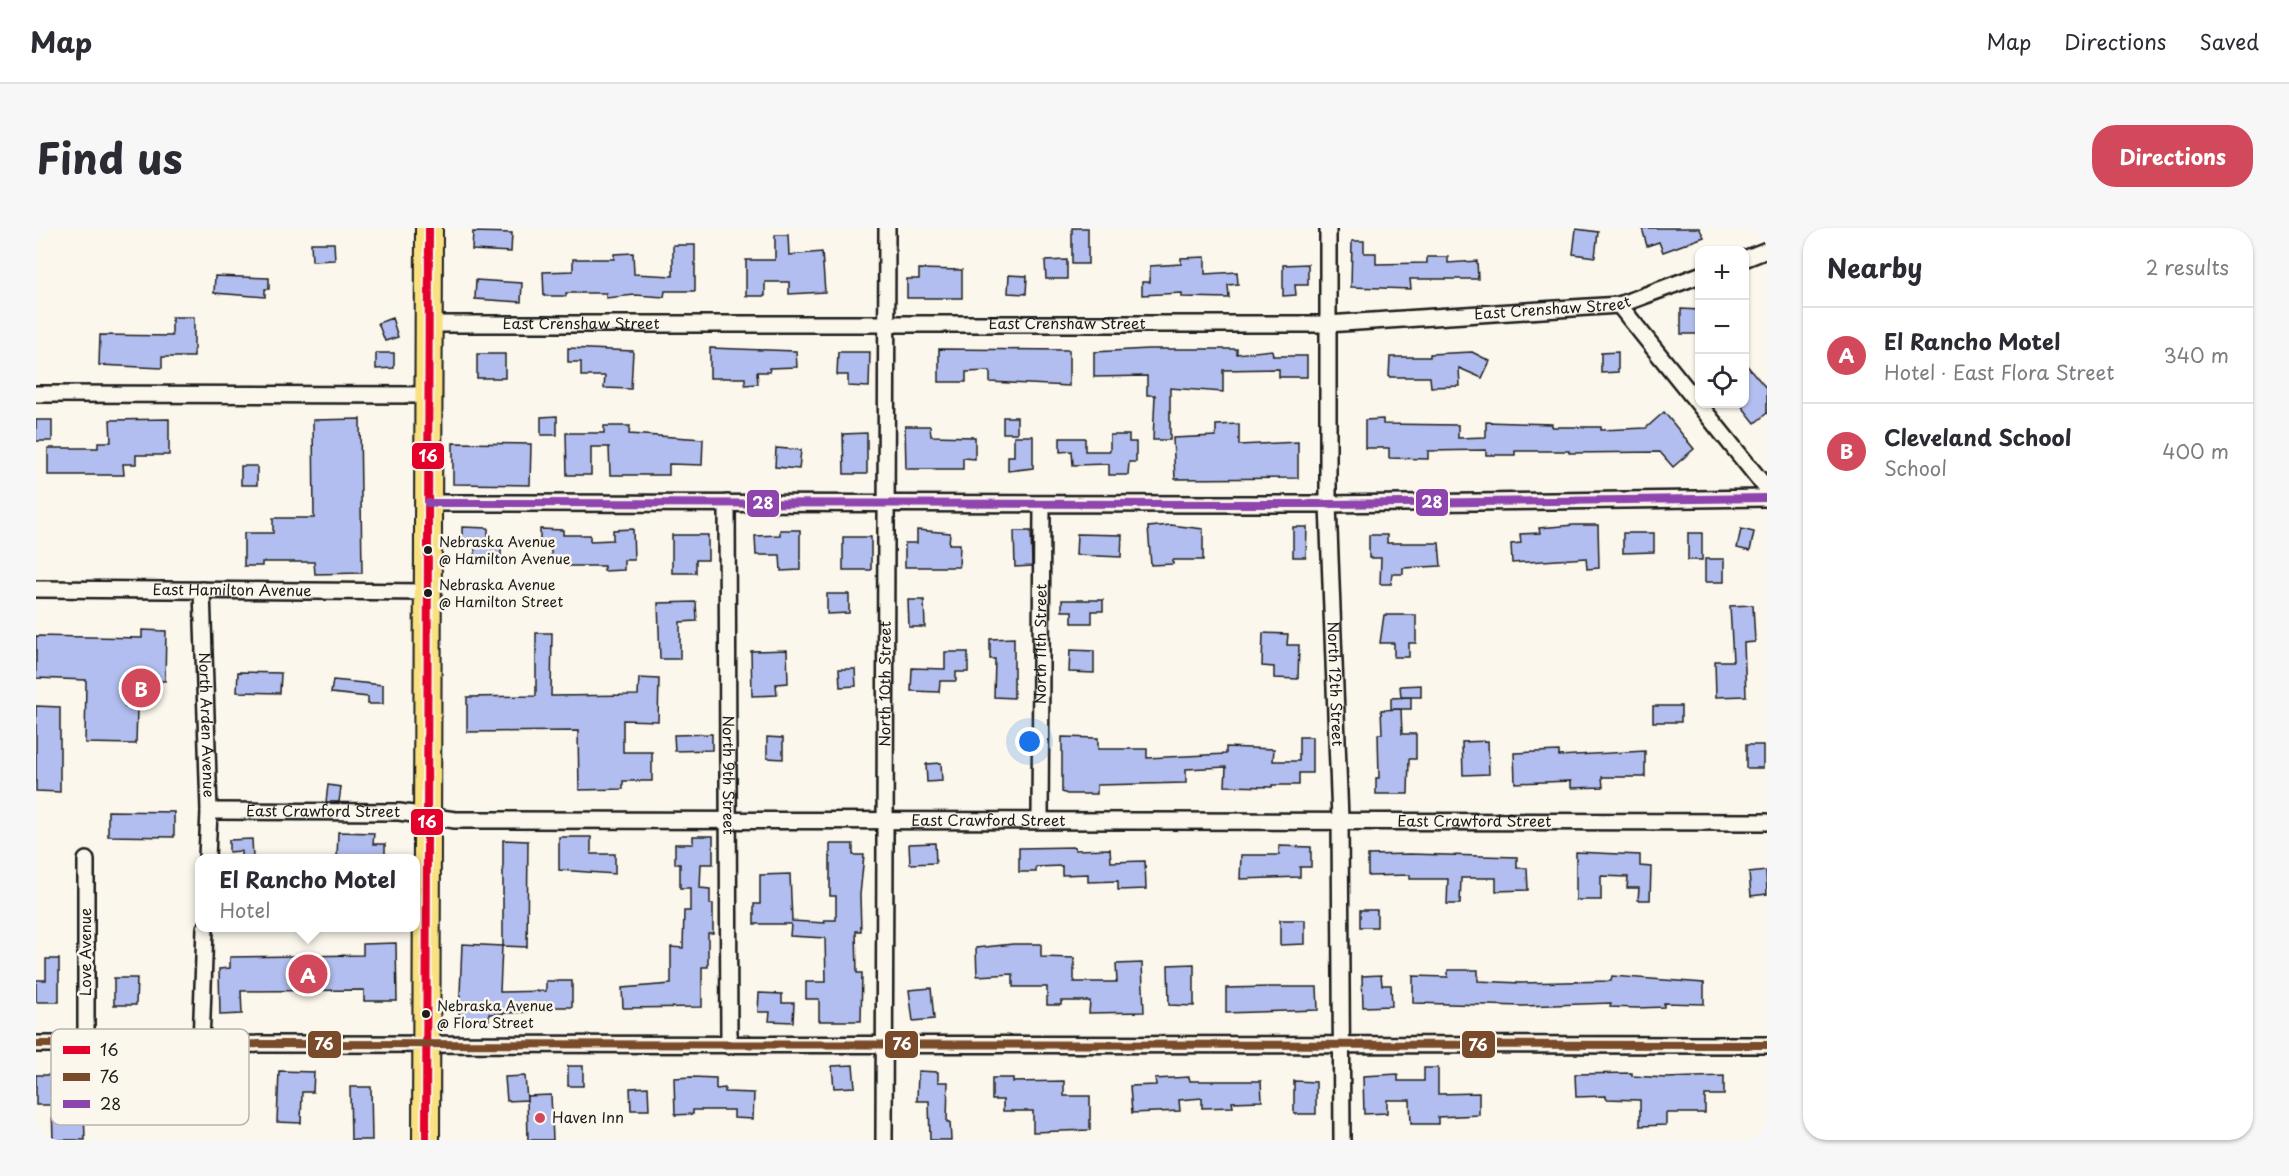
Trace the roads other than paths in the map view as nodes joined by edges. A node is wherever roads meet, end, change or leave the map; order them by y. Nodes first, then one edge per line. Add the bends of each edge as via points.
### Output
1 (429, 228) edge
2 (887, 228) edge
3 (1328, 228) edge
4 (1767, 250) edge
5 (1749, 257) edge
6 (1695, 277) edge
7 (1619, 305) junction
8 (428, 324) junction
9 (1327, 324) junction
10 (887, 325) junction
11 (36, 394) edge
12 (428, 395) junction
13 (1767, 489) edge
14 (1767, 498) edge
15 (428, 502) junction
16 (727, 503) junction
17 (886, 503) junction
18 (1328, 504) junction
19 (1042, 505) junction
20 (36, 589) edge
21 (202, 590) junction
22 (428, 592) junction
23 (209, 811) junction
24 (427, 817) junction
25 (1340, 819) junction
26 (730, 820) junction
27 (884, 820) junction
28 (1040, 820) junction
29 (1767, 822) edge
30 (207, 854) edge
31 (86, 860) dead end
32 (205, 932) edge
33 (86, 1029) edge
34 (202, 1029) edge
35 (1342, 1044) junction
36 (249, 1045) edge
37 (427, 1045) junction
38 (884, 1045) junction
39 (729, 1046) junction
40 (1767, 1046) edge
41 (426, 1140) edge
42 (884, 1140) edge
43 (1342, 1140) edge

1 - 8 main road
2 - 10 street, North 10th Street
3 - 9 street, North 12th Street
4 - 5 street
6 - 7 street, East Crenshaw Street
7 - 9 street, East Crenshaw Street
7 - 13 street
8 - 10 street, East Crenshaw Street
8 - 12 main road
9 - 10 street, East Crenshaw Street
9 - 18 street, North 12th Street
10 - 17 street, North 10th Street
11 - 12 street
12 - 15 main road
14 - 18 street
15 - 16 street
15 - 22 main road
16 - 17 street
16 - 26 street, North 9th Street
17 - 19 street
17 - 27 street, North 10th Street
18 - 19 street
18 - 25 street, North 12th Street
19 - 28 street, North 11th Street
20 - 21 street, East Hamilton Avenue
21 - 22 street, East Hamilton Avenue
21 - 23 street, North Arden Avenue
22 - 24 main road
23 - 24 street, East Crawford Street via 399,812
23 - 30 street, North Arden Avenue
24 - 26 street, East Crawford Street
24 - 37 main road
25 - 28 street, East Crawford Street
25 - 29 street, East Crawford Street
25 - 35 street, North 12th Street
26 - 27 street, East Crawford Street
26 - 39 street, North 9th Street
27 - 28 street, East Crawford Street
27 - 38 street, North 10th Street
31 - 33 street, Love Avenue
32 - 34 street
35 - 38 street
35 - 40 street
35 - 43 street, North 12th Street
36 - 37 street
37 - 39 street
37 - 41 main road
38 - 39 street
38 - 42 street, North 10th Street

